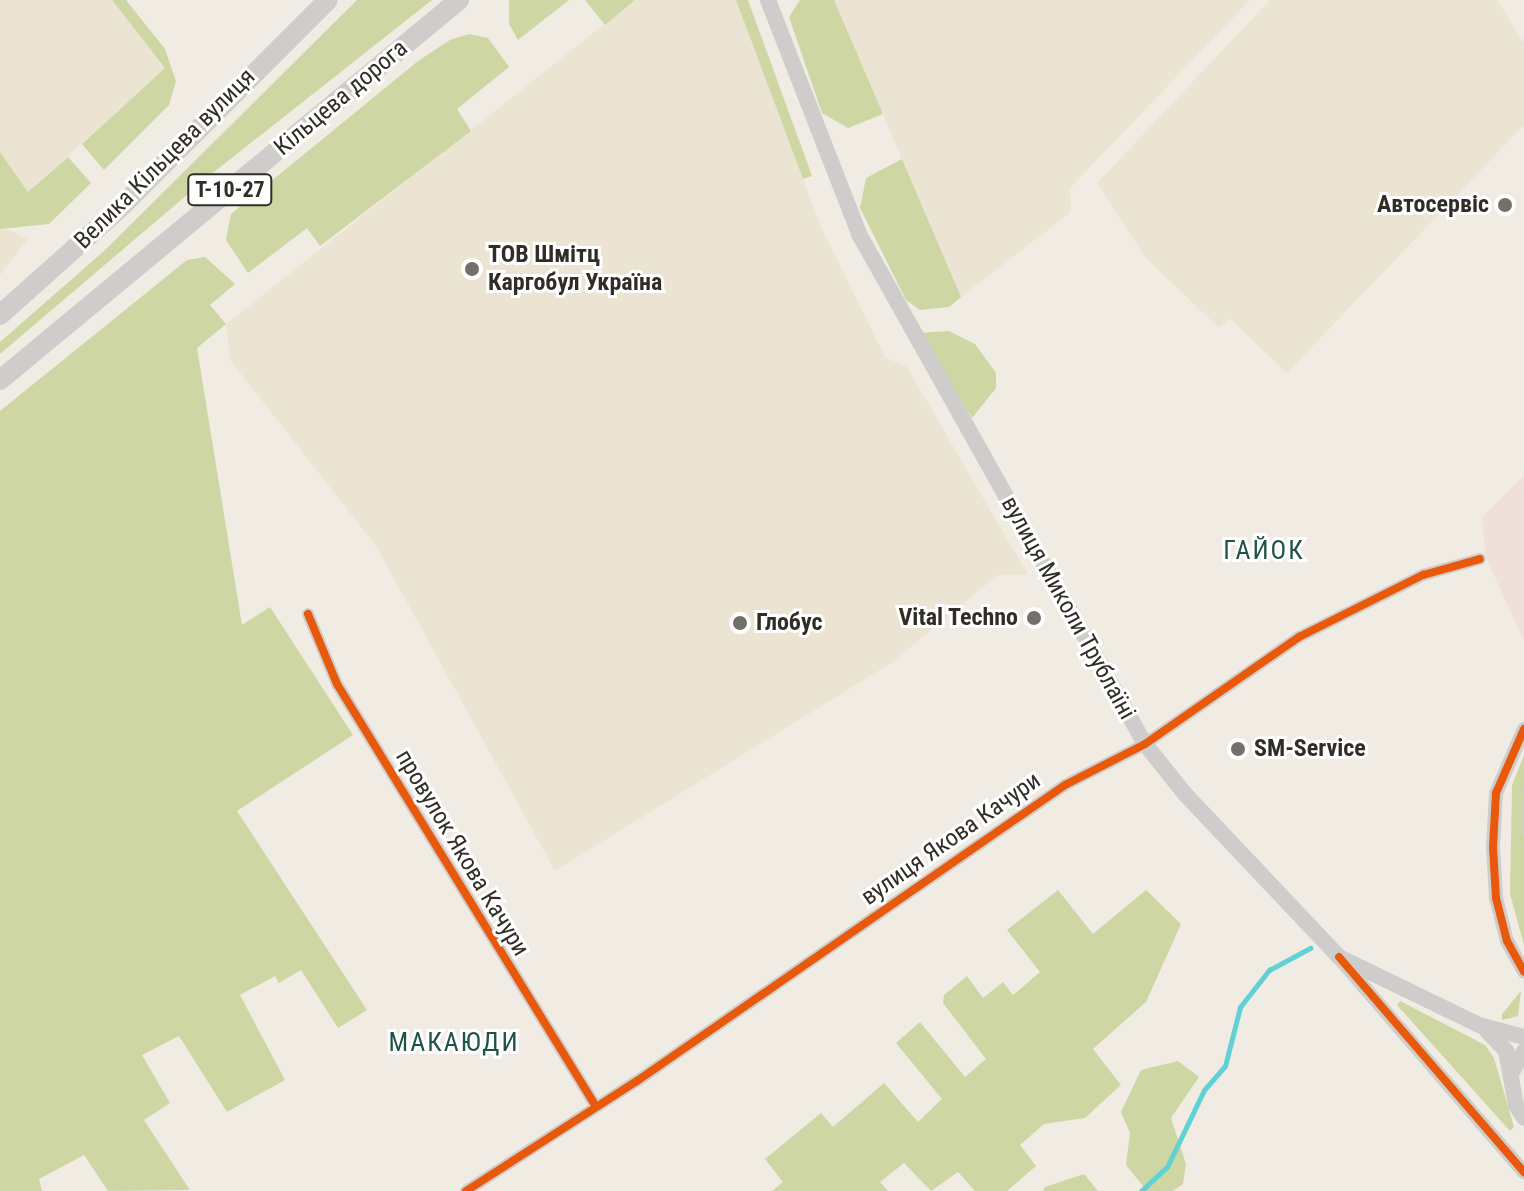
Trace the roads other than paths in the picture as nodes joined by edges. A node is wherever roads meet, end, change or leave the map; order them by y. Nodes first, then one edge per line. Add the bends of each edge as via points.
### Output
1 (328, 0) edge
2 (459, 0) edge
3 (768, 0) edge
4 (0, 315) edge
5 (0, 380) edge
6 (1480, 559) dead end
7 (308, 614) dead end
8 (1524, 729) edge
9 (1145, 744) junction
10 (1339, 957) junction
11 (1524, 972) edge
12 (1479, 1025) junction
13 (1521, 1048) edge
14 (595, 1105) junction
15 (1524, 1118) edge
16 (1524, 1172) edge
17 (466, 1191) edge

1 - 4 highway, Велика Кільцева вулиця / Т-10-27 via 122,206
2 - 5 highway, Кільцева дорога / Т-10-27
3 - 9 main road, вулиця Миколи Трублаїні via 859,234
6 - 9 street, вулиця Якова Качури via 1423,575 1299,637
7 - 14 street, провулок Якова Качури via 337,684
8 - 11 street via 1496,793 1493,847 1496,898 1507,941
9 - 10 main road, вулиця Миколи Трублаїні via 1185,794
9 - 14 street, вулиця Якова Качури via 1065,785
10 - 12 main road
10 - 16 street, вулиця Миколи Трублаїні
12 - 13 main road
12 - 13 main road via 1506,1051
13 - 15 main road via 1516,1105
14 - 17 street, вулиця Якова Качури

